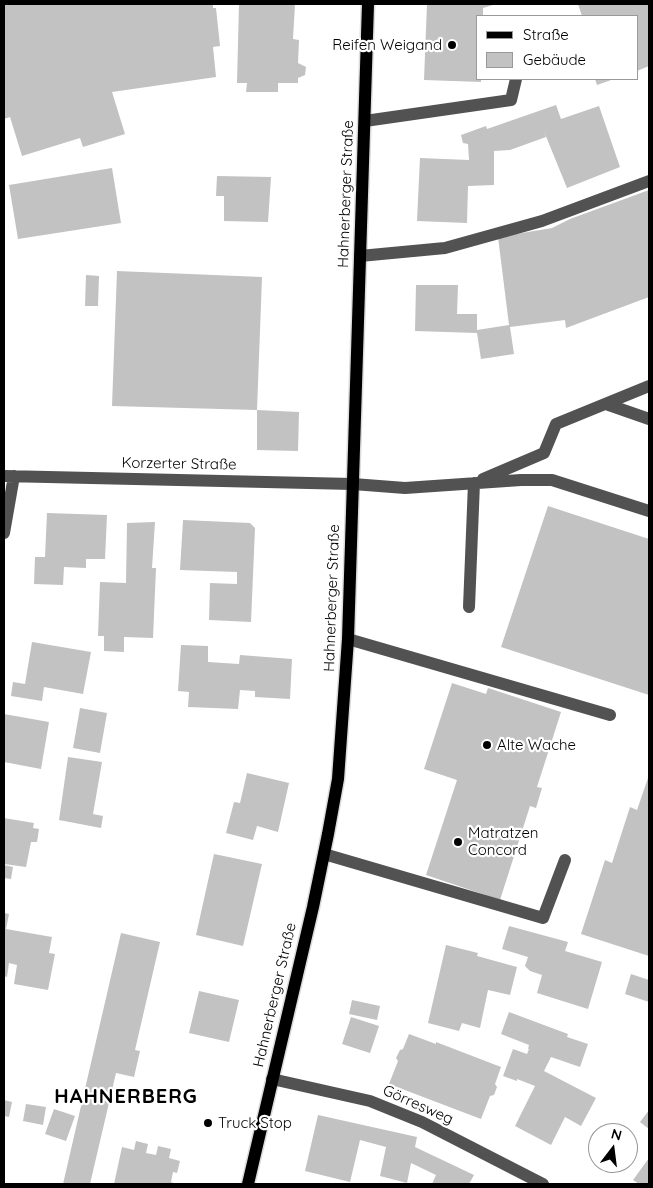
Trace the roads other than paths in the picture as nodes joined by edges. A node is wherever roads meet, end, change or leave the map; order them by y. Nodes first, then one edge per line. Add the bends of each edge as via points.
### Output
1 (368, 4) edge
2 (516, 80) edge
3 (365, 121) junction
4 (649, 182) edge
5 (360, 256) junction
6 (649, 386) edge
7 (606, 404) junction
8 (649, 419) edge
9 (9, 476) edge
10 (474, 483) junction
11 (353, 484) junction
12 (649, 511) edge
13 (4, 533) edge
14 (469, 607) dead end
15 (348, 639) junction
16 (610, 715) dead end
17 (324, 854) junction
18 (565, 860) dead end
19 (272, 1078) junction
20 (248, 1184) edge
21 (543, 1184) edge

1 - 3 main road, Hahnerberger Straße
2 - 3 street via 510,100
3 - 5 main road, Hahnerberger Straße
4 - 5 street via 542,221 445,248
5 - 11 main road, Hahnerberger Straße
6 - 7 street
7 - 8 street
7 - 10 street via 556,424 544,453
9 - 11 street, Korzerter Straße
9 - 13 street
10 - 11 street, Korzerter Straße via 405,488
10 - 12 street, Korzerter Straße via 552,480
10 - 14 street
11 - 15 main road, Hahnerberger Straße
15 - 16 street
15 - 17 main road, Hahnerberger Straße via 338,779
17 - 18 street via 543,918
17 - 19 main road, Hahnerberger Straße
19 - 20 main road, Hahnerberger Straße
19 - 21 street, Görresweg via 370,1101 422,1122

